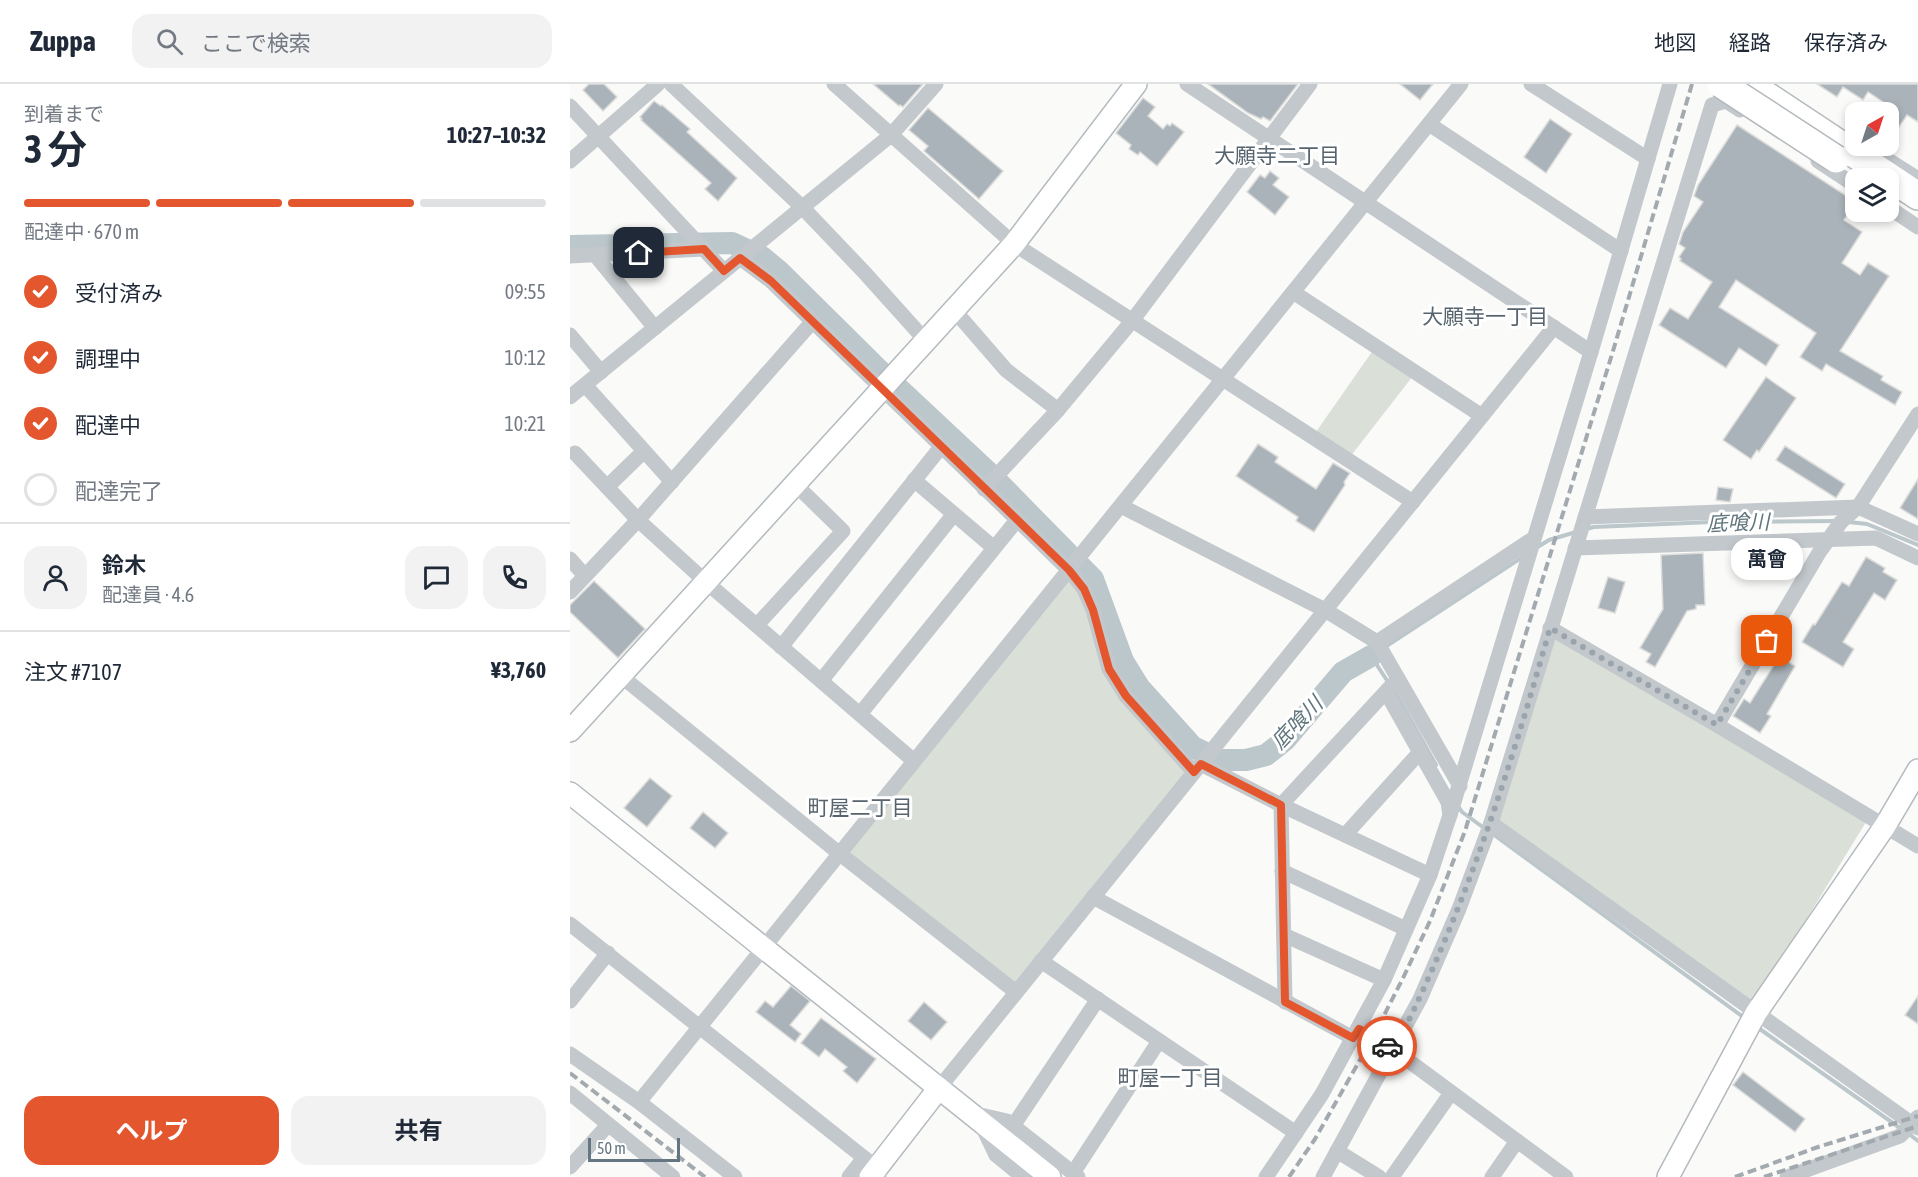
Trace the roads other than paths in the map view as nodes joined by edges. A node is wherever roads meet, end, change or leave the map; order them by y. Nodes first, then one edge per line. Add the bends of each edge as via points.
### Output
1 (658, 84) edge
2 (671, 84) edge
3 (834, 84) edge
4 (936, 84) edge
5 (1136, 84) edge
6 (1187, 84) edge
7 (1310, 84) edge
8 (1461, 84) edge
9 (1532, 84) edge
10 (1670, 84) edge
11 (1733, 84) edge
12 (1749, 84) edge
13 (1771, 84) edge
14 (1724, 92) edge
15 (570, 106) edge
16 (1429, 123) junction
17 (891, 135) junction
18 (598, 136) junction
19 (1269, 138) junction
20 (1845, 143) edge
21 (1845, 144) edge
22 (1845, 145) edge
23 (1862, 156) edge
24 (1869, 156) edge
25 (1648, 159) junction
26 (570, 161) edge
27 (1845, 178) edge
28 (1918, 179) edge
29 (1918, 196) edge
30 (1899, 198) edge
31 (1366, 202) junction
32 (802, 207) junction
33 (1918, 210) edge
34 (1899, 214) edge
35 (1918, 227) edge
36 (1014, 244) junction
37 (704, 249) junction
38 (1621, 251) junction
39 (570, 256) edge
40 (596, 256) junction
41 (740, 258) junction
42 (724, 271) junction
43 (1293, 292) junction
44 (954, 310) junction
45 (813, 321) junction
46 (1132, 321) junction
47 (1554, 327) junction
48 (655, 328) junction
49 (570, 335) edge
50 (926, 341) junction
51 (1591, 352) junction
52 (601, 372) junction
53 (1222, 380) junction
54 (585, 385) junction
55 (881, 389) junction
56 (570, 397) edge
57 (1058, 410) junction
58 (1918, 414) edge
59 (1482, 416) junction
60 (941, 447) junction
61 (644, 451) junction
62 (575, 453) dead end
63 (914, 480) junction
64 (672, 482) junction
65 (795, 484) junction
66 (607, 487) junction
67 (984, 489) junction
68 (1413, 502) junction
69 (1121, 506) junction
70 (1858, 507) junction
71 (954, 514) junction
72 (1585, 516) junction
73 (638, 520) junction
74 (1017, 520) junction
75 (1918, 534) edge
76 (1534, 538) junction
77 (1830, 538) junction
78 (994, 548) junction
79 (1575, 548) junction
80 (1918, 558) edge
81 (570, 559) edge
82 (1069, 570) junction
83 (585, 576) junction
84 (706, 582) junction
85 (570, 591) edge
86 (1325, 610) junction
87 (757, 625) junction
88 (1550, 628) junction
89 (1377, 642) junction
90 (781, 646) junction
91 (621, 675) junction
92 (1399, 679) junction
93 (821, 681) junction
94 (1386, 692) junction
95 (860, 714) junction
96 (1717, 725) junction
97 (570, 731) edge
98 (1420, 752) junction
99 (914, 761) junction
100 (1197, 768) junction
101 (1918, 770) edge
102 (1460, 786) junction
103 (570, 793) edge
104 (1281, 805) junction
105 (1450, 815) junction
106 (1491, 823) junction
107 (1885, 826) junction
108 (1345, 835) junction
109 (1918, 846) edge
110 (840, 854) junction
111 (1282, 871) junction
112 (1430, 875) junction
113 (1093, 897) junction
114 (570, 924) edge
115 (1406, 929) junction
116 (1284, 935) junction
117 (764, 948) junction
118 (608, 953) junction
119 (1041, 961) junction
120 (1384, 980) junction
121 (1016, 992) junction
122 (1098, 999) junction
123 (570, 1001) edge
124 (1285, 1002) junction
125 (1756, 1013) junction
126 (700, 1026) junction
127 (1356, 1033) junction
128 (1159, 1041) junction
129 (1394, 1050) junction
130 (570, 1054) edge
131 (939, 1088) junction
132 (570, 1093) edge
133 (1451, 1093) junction
134 (639, 1102) junction
135 (975, 1117) junction
136 (1916, 1123) edge
137 (608, 1125) junction
138 (1013, 1126) junction
139 (1296, 1133) junction
140 (1517, 1142) junction
141 (1337, 1150) junction
142 (570, 1167) edge
143 (873, 1170) edge
144 (665, 1175) edge
145 (1076, 1175) edge
146 (735, 1177) edge
147 (849, 1177) edge
148 (1023, 1177) edge
149 (1050, 1177) edge
150 (1266, 1177) edge
151 (1323, 1177) edge
152 (1379, 1177) edge
153 (1392, 1177) edge
154 (1492, 1177) edge
155 (1566, 1177) edge
156 (1668, 1177) edge
157 (1787, 1177) edge

1 - 18 street
2 - 32 street
3 - 17 street
4 - 17 street
5 - 36 street
6 - 19 street
7 - 19 street
8 - 16 street
9 - 25 street
10 - 25 street
11 - 14 street
12 - 21 highway
13 - 20 street
14 - 22 highway, bridge
14 - 27 street
14 - 72 street via 1712,105
15 - 18 street
16 - 31 street
16 - 38 street
17 - 32 street
17 - 36 street
18 - 26 street
18 - 37 street
19 - 31 street
19 - 46 street
23 - 29 highway
24 - 28 street
25 - 38 street
30 - 33 highway
31 - 43 street
31 - 47 street
32 - 41 street
32 - 50 street
34 - 35 street
36 - 44 street
36 - 46 street
37 - 40 street
37 - 42 street
38 - 51 street
39 - 40 street
40 - 48 street
41 - 42 street
41 - 45 street
42 - 48 street
43 - 53 street
43 - 59 street
44 - 50 street
44 - 57 street via 1006,370
45 - 55 street
45 - 64 street
46 - 53 street
46 - 57 street
47 - 51 street
47 - 59 street
48 - 52 street
49 - 52 street
50 - 55 street
51 - 76 street
52 - 54 street
53 - 68 street
53 - 69 street
54 - 56 street
54 - 61 street
55 - 60 street
55 - 65 street
57 - 67 street
58 - 70 street
59 - 68 street
60 - 63 street
60 - 67 street
61 - 64 street
61 - 66 street
62 - 66 street
63 - 71 street
63 - 90 street
64 - 73 street
65 - 84 street
65 - 87 street via 843,531
66 - 73 street
67 - 74 street
68 - 86 street
69 - 82 street
69 - 86 street
70 - 72 street
70 - 75 street
70 - 77 street
71 - 78 street
71 - 93 street
72 - 79 street
73 - 83 street
73 - 84 street
74 - 78 street
74 - 82 street
76 - 89 street
76 - 102 street
77 - 79 street
77 - 80 street via 1876,538
77 - 96 street
78 - 95 street
79 - 88 street
81 - 83 street
82 - 99 street
82 - 100 street via 1084,589 1109,669 1126,696
83 - 85 street
84 - 87 street
84 - 91 street
86 - 89 street
86 - 100 street
87 - 90 street
88 - 96 street
88 - 106 street
89 - 92 street
90 - 93 street
91 - 97 street
91 - 110 street
92 - 94 street
92 - 102 street
93 - 95 street
94 - 98 street
94 - 104 street
95 - 99 street
96 - 107 street
98 - 105 street via 1448,802
98 - 108 street
99 - 110 street
100 - 104 street
100 - 113 street
101 - 107 street
102 - 105 street
103 - 117 street
104 - 108 street
104 - 111 street
105 - 112 street
106 - 125 street
106 - 129 street via 1436,964
107 - 109 street
107 - 125 street
108 - 112 street
110 - 117 street
110 - 121 street
111 - 115 street
111 - 116 street
112 - 115 street
113 - 119 street
113 - 124 street
114 - 118 street
115 - 120 street
116 - 120 street
116 - 124 street
117 - 126 street
117 - 131 street
118 - 123 street
118 - 126 street
119 - 121 street
119 - 122 street
120 - 127 street
121 - 131 street
122 - 128 street
122 - 138 street
124 - 127 street
125 - 136 street
125 - 156 street
126 - 134 street
126 - 143 street
127 - 129 street
127 - 139 street
128 - 139 street
128 - 145 street
129 - 133 street
129 - 141 street
130 - 134 street
131 - 135 street
131 - 143 street
132 - 137 street
133 - 140 street
133 - 153 street
134 - 146 street
135 - 138 street via 1008,1121
135 - 148 street via 996,1155
135 - 149 street
136 - 157 street via 1900,1136
137 - 142 street
137 - 144 street
138 - 145 street
139 - 150 street
140 - 154 street
140 - 155 street
141 - 151 street
141 - 152 street
143 - 147 street

